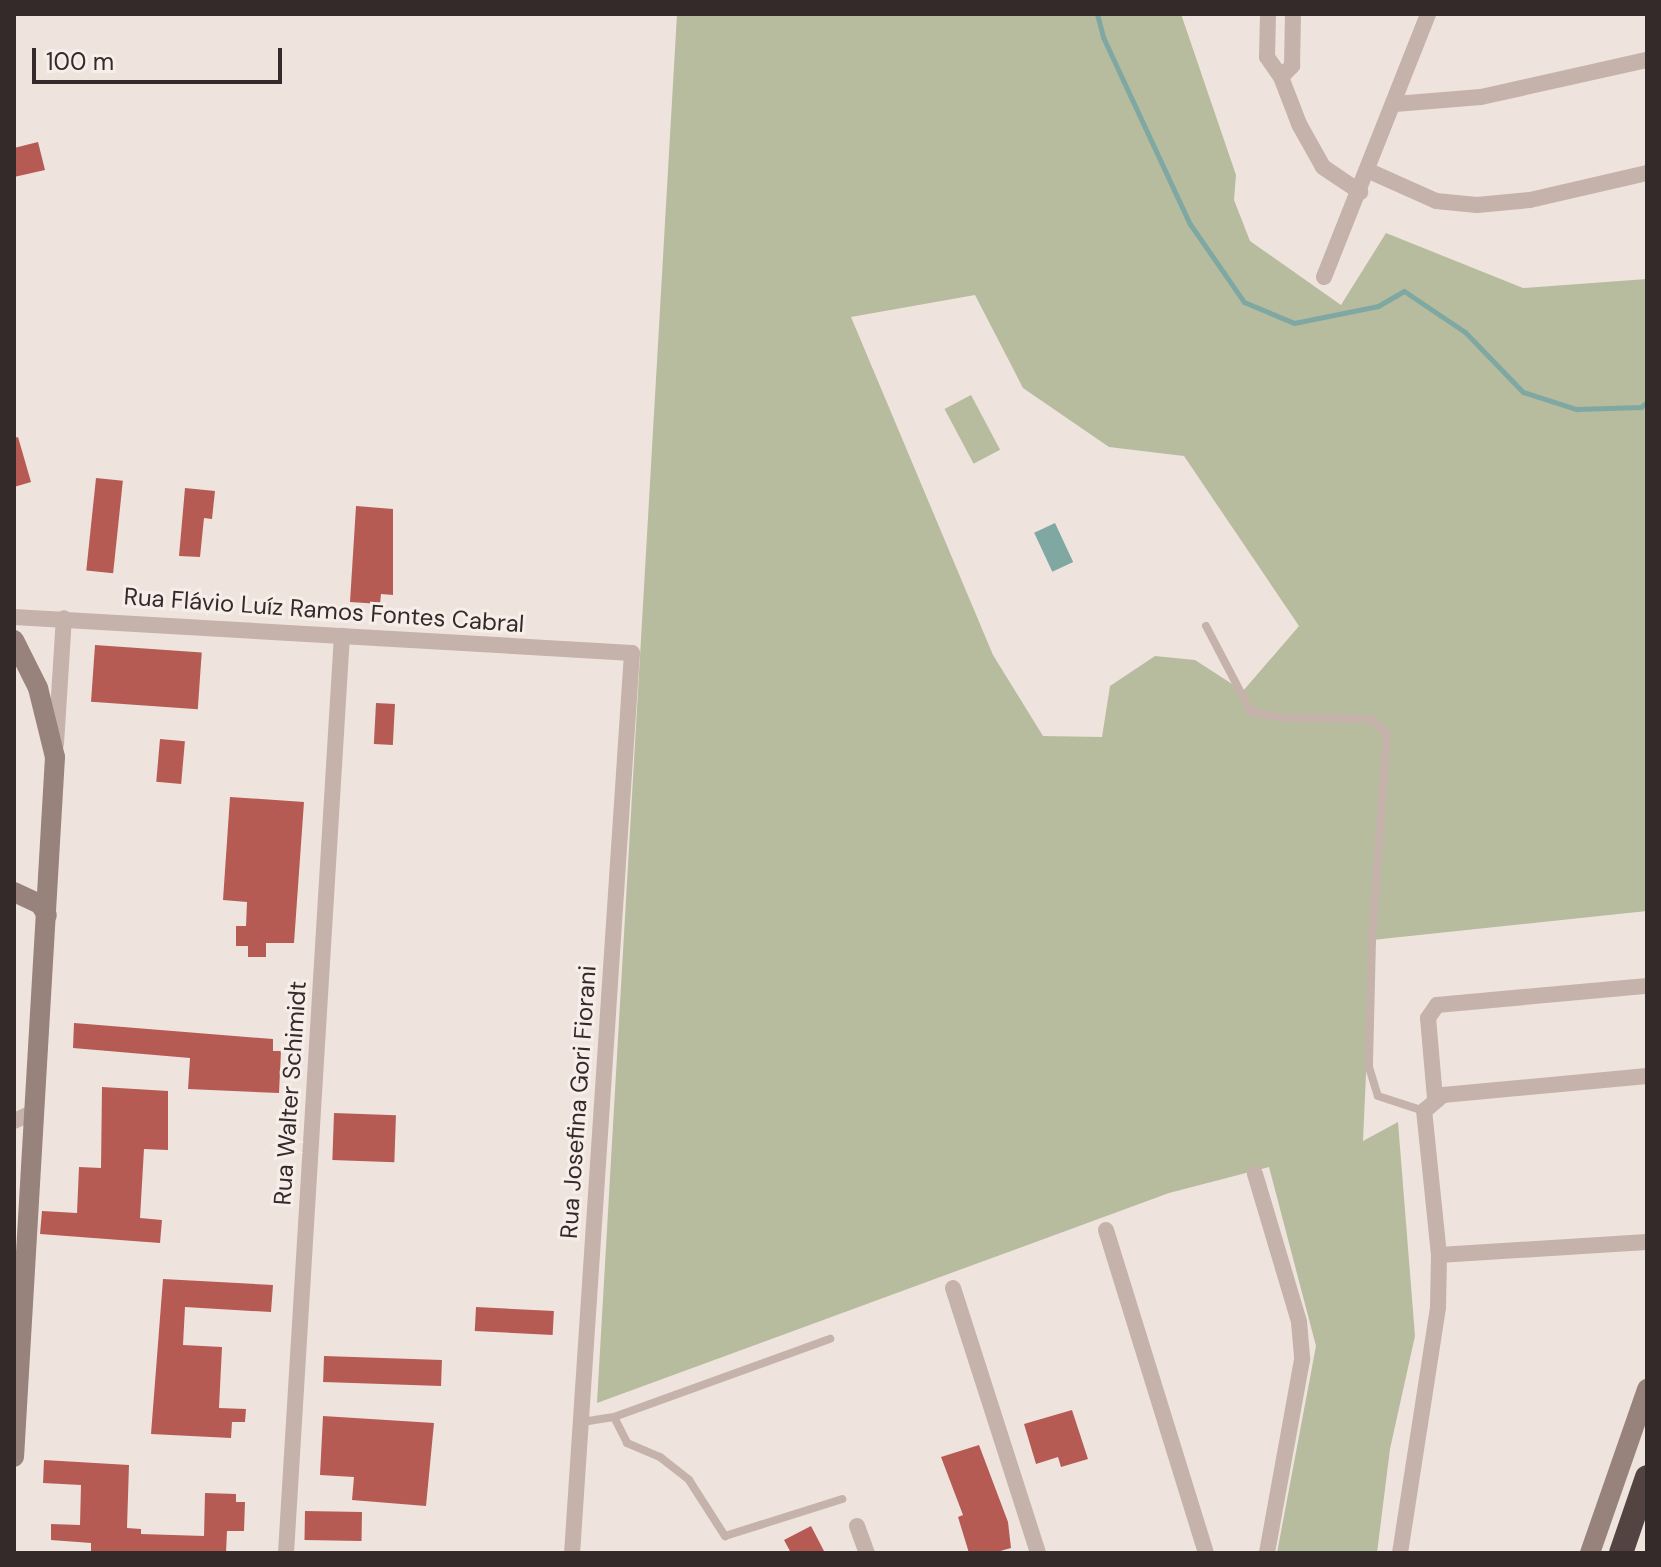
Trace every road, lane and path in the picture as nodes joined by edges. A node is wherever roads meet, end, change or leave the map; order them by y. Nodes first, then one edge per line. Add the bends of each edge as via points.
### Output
1 (1268, 14) edge
2 (1293, 14) edge
3 (1428, 14) edge
4 (1647, 60) edge
5 (1281, 77) junction
6 (1395, 104) junction
7 (1369, 171) junction
8 (1647, 173) edge
9 (1360, 192) junction
10 (1324, 277) dead end
11 (14, 617) edge
12 (64, 618) junction
13 (1206, 626) dead end
14 (342, 636) junction
15 (14, 640) edge
16 (632, 653) joint
17 (55, 757) junction
18 (14, 892) edge
19 (47, 915) junction
20 (1647, 986) edge
21 (1647, 1076) edge
22 (1429, 1104) junction
23 (34, 1112) junction
24 (14, 1121) edge
25 (1255, 1174) dead end
26 (1106, 1230) dead end
27 (1647, 1242) edge
28 (1439, 1255) junction
29 (953, 1288) dead end
30 (830, 1339) dead end
31 (1647, 1389) edge
32 (614, 1417) junction
33 (581, 1423) junction
34 (14, 1457) edge
35 (1647, 1477) edge
36 (842, 1499) dead end
37 (857, 1526) dead end
38 (286, 1553) edge
39 (572, 1553) edge
40 (867, 1553) edge
41 (1038, 1553) edge
42 (1206, 1553) edge
43 (1267, 1553) edge
44 (1400, 1553) edge
45 (1590, 1553) edge
46 (1621, 1553) edge

1 - 5 street via 1267,57
2 - 5 street via 1292,66
3 - 6 street
4 - 6 street via 1481,97
5 - 9 street via 1323,167
6 - 7 street
7 - 8 street via 1436,201 1477,205 1530,200
7 - 9 street
9 - 10 street
11 - 12 street, Rua Flávio Luíz Ramos Fontes Cabral
12 - 14 street, Rua Flávio Luíz Ramos Fontes Cabral
12 - 17 street
13 - 22 lane via 1251,712 1283,718 1371,719 1387,734 1369,1067 1378,1096
14 - 16 street, Rua Flávio Luíz Ramos Fontes Cabral
14 - 38 street, Rua Walter Schimidt
15 - 17 street via 38,688
16 - 33 street, Rua Josefina Gori Fiorani
17 - 19 street
18 - 19 street via 40,904
19 - 23 street
20 - 22 street via 1437,1005 1428,1018
21 - 22 street
22 - 28 street
23 - 24 street
23 - 34 street
25 - 43 street via 1299,1322 1302,1360
26 - 42 street
27 - 28 street
28 - 44 street via 1438,1307
29 - 41 street
30 - 32 lane
31 - 45 street
32 - 33 lane
32 - 36 lane via 627,1443 660,1457 689,1480 725,1536
33 - 39 street, Rua Josefina Gori Fiorani
35 - 46 highway
37 - 40 street

